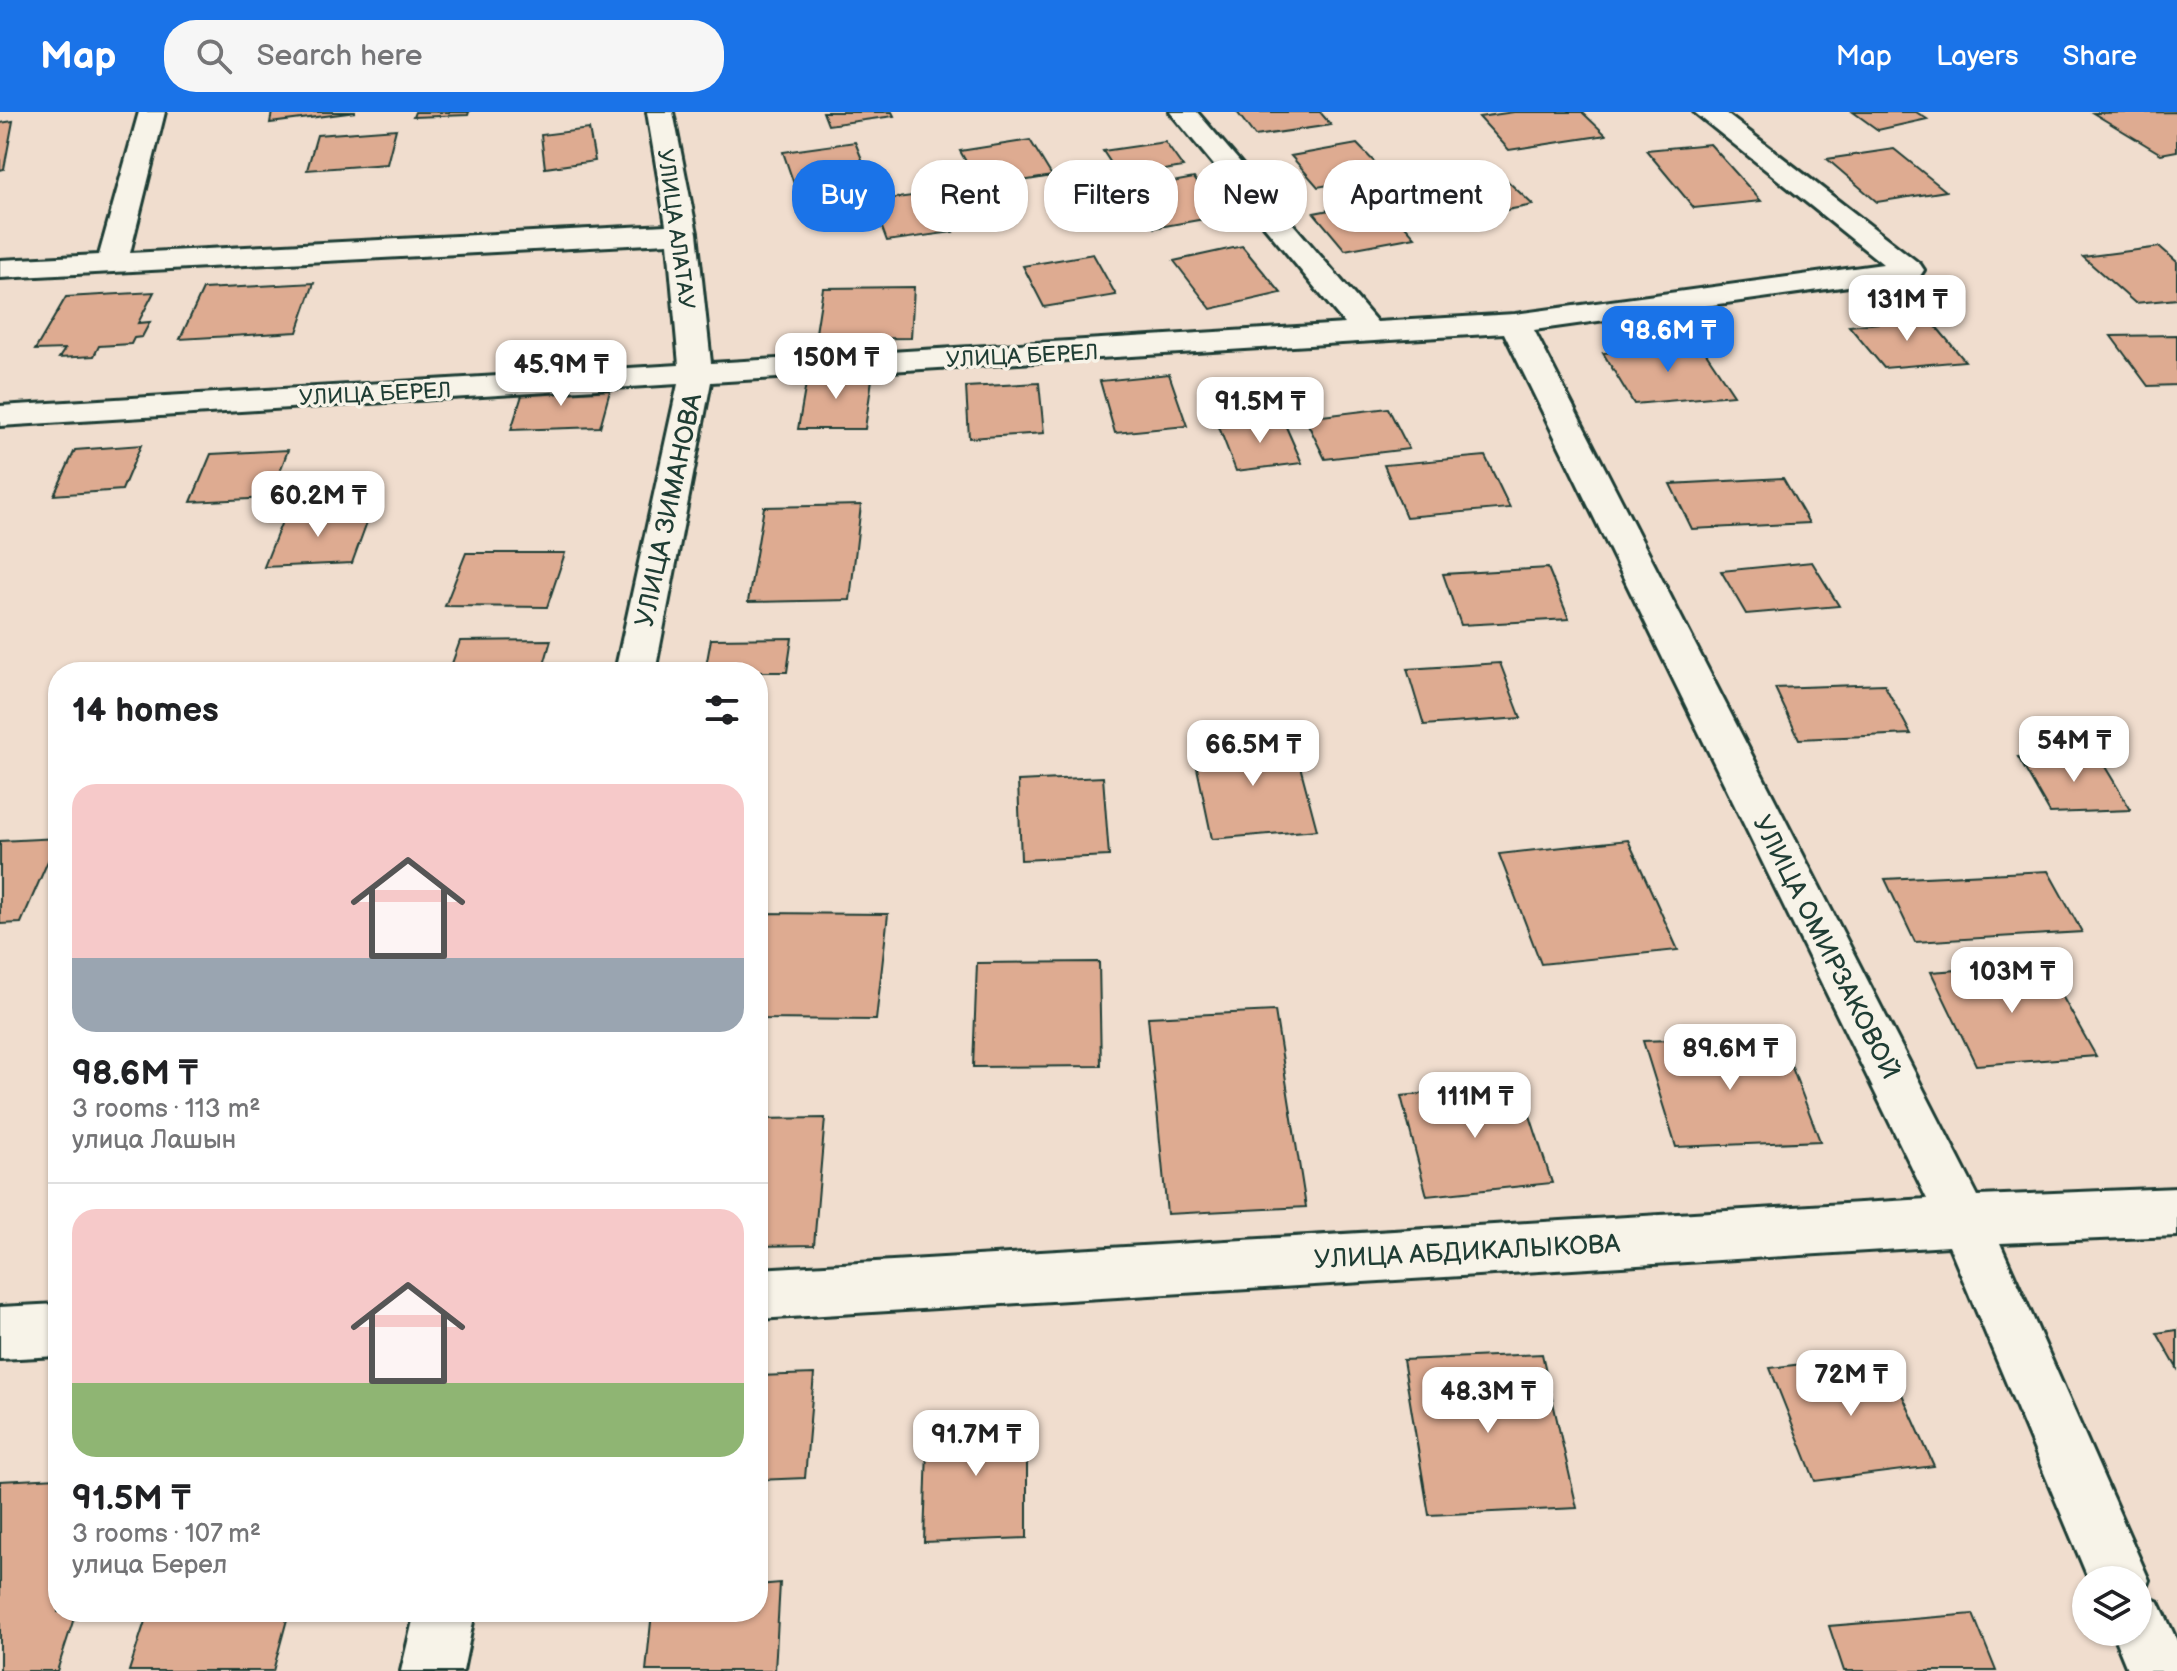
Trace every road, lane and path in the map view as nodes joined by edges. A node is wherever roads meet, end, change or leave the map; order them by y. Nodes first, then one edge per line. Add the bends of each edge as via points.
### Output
1 (152, 112) edge
2 (660, 112) edge
3 (1183, 112) edge
4 (1707, 112) edge
5 (682, 233) junction
6 (112, 263) junction
7 (0, 269) edge
8 (1515, 323) junction
9 (1370, 334) junction
10 (694, 361) junction
11 (0, 416) edge
12 (637, 662) edge
13 (2177, 1212) edge
14 (1964, 1221) junction
15 (768, 1293) edge
16 (48, 1331) edge
17 (0, 1333) edge
18 (2113, 1566) edge
19 (443, 1622) edge
20 (2148, 1646) edge
21 (432, 1671) edge
22 (2159, 1671) edge

1 - 6 street
2 - 5 street, УЛИЦА АЛАТАУ
3 - 9 street
4 - 8 street, УЛИЦА БЕРЕЛ via 1909,270
5 - 6 street
5 - 10 street, УЛИЦА АЛАТАУ
6 - 7 street
8 - 9 street, УЛИЦА БЕРЕЛ
8 - 14 street, УЛИЦА ОМИРЗАКОВОЙ
9 - 10 street, УЛИЦА БЕРЕЛ
10 - 11 street, УЛИЦА БЕРЕЛ
10 - 12 street, УЛИЦА ЗИМАНОВА
13 - 14 street, УЛИЦА АБДИКАЛЫКОВА
14 - 15 street, УЛИЦА АБДИКАЛЫКОВА
14 - 18 street, УЛИЦА ОМИРЗАКОВОЙ
16 - 17 street
19 - 21 street
20 - 22 street

